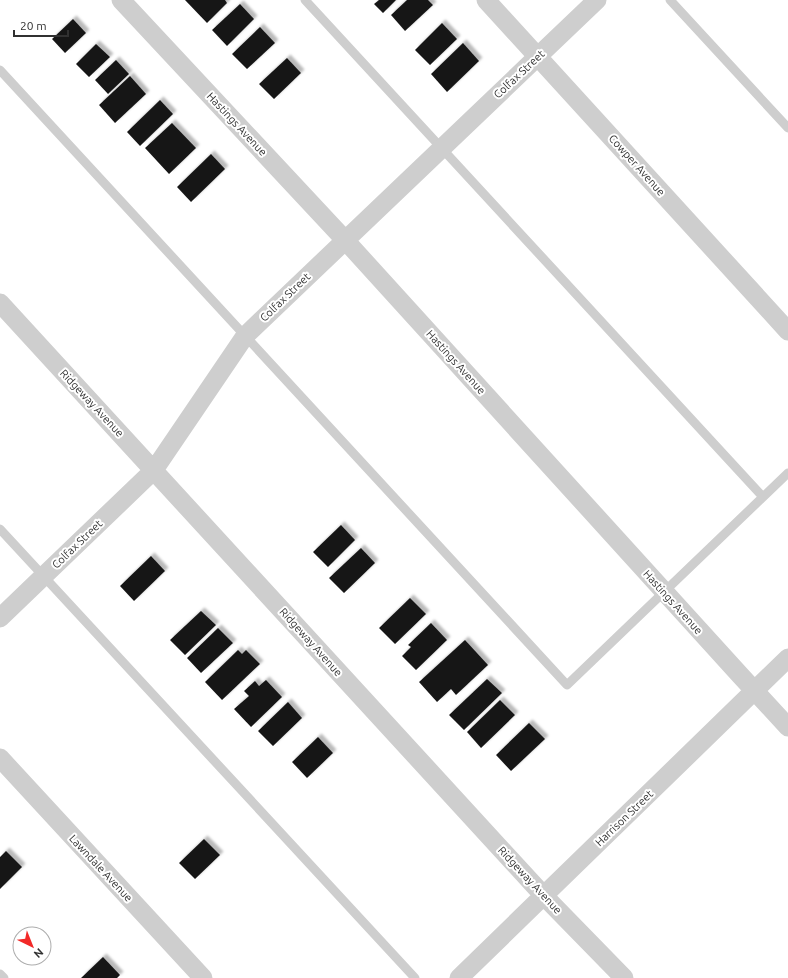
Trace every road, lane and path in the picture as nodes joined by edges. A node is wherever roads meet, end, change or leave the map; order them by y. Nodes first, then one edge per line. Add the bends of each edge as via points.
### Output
1 (121, 0) edge
2 (305, 0) edge
3 (486, 0) edge
4 (597, 0) edge
5 (670, 0) edge
6 (538, 56) junction
7 (0, 70) edge
8 (788, 128) edge
9 (441, 148) junction
10 (345, 240) junction
11 (0, 303) edge
12 (788, 331) edge
13 (245, 336) junction
14 (154, 470) junction
15 (788, 472) edge
16 (763, 497) junction
17 (0, 529) edge
18 (44, 576) junction
19 (664, 592) junction
20 (0, 618) edge
21 (788, 658) edge
22 (754, 691) junction
23 (788, 727) edge
24 (0, 758) edge
25 (544, 896) junction
26 (0, 974) edge
27 (4, 978) edge
28 (203, 978) edge
29 (415, 978) edge
30 (459, 978) edge
31 (624, 978) edge

1 - 10 street, Hastings Avenue
2 - 9 lane
3 - 6 street, Cowper Avenue
4 - 6 street, Colfax Street
5 - 8 lane
6 - 9 street, Colfax Street
6 - 12 street, Cowper Avenue
7 - 13 lane
9 - 10 street, Colfax Street
9 - 16 lane
10 - 13 street, Colfax Street
10 - 19 street, Hastings Avenue
11 - 14 street, Ridgeway Avenue
13 - 14 street, Colfax Street
13 - 19 lane via 567,685
14 - 18 street, Colfax Street
14 - 25 street, Ridgeway Avenue
15 - 16 lane
16 - 19 lane
17 - 18 lane
18 - 20 street, Colfax Street
18 - 29 lane
19 - 22 street, Hastings Avenue
21 - 22 street, Harrison Street
22 - 23 street, Hastings Avenue
22 - 25 street, Harrison Street
24 - 28 street, Lawndale Avenue
25 - 30 street, Harrison Street
25 - 31 street, Ridgeway Avenue
26 - 27 lane

